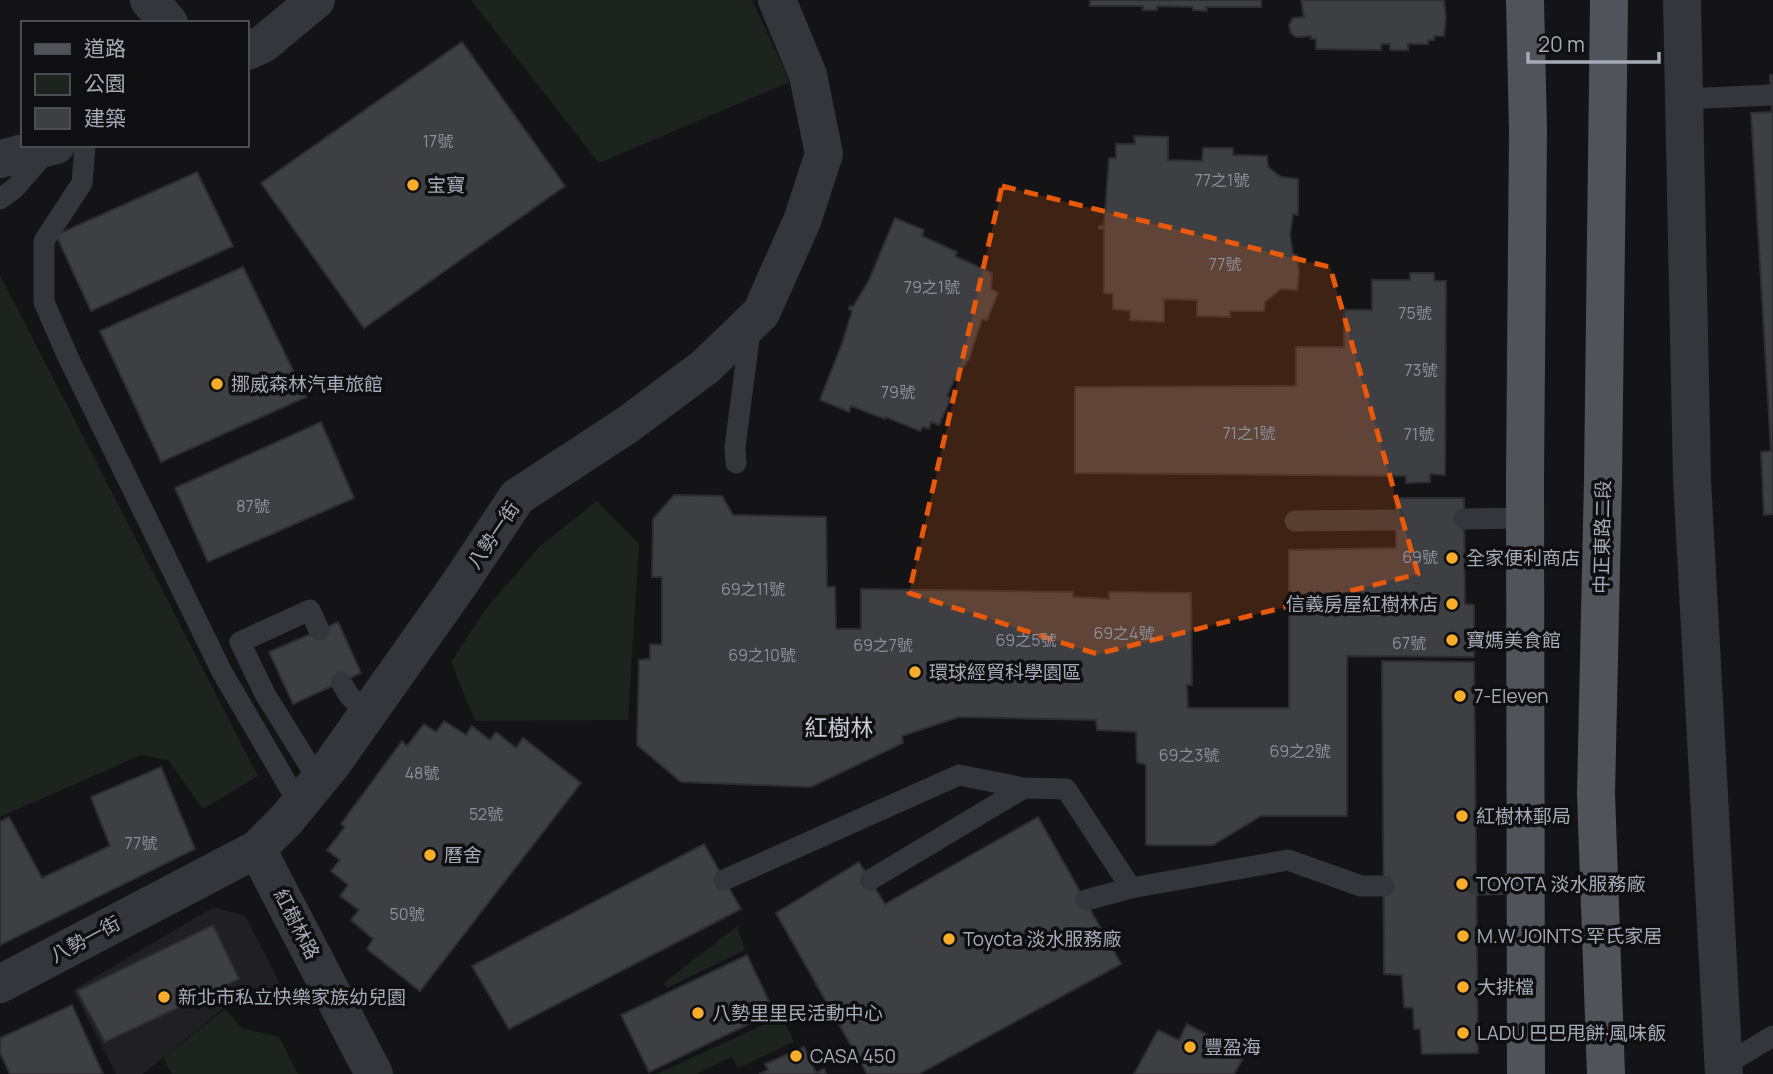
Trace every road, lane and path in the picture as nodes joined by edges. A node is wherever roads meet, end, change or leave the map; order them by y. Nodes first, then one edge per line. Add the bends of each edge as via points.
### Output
1 (149, 0) edge
2 (316, 0) edge
3 (777, 0) edge
4 (1525, 0) edge
5 (1609, 0) edge
6 (1682, 0) edge
7 (167, 21) edge
8 (248, 51) edge
9 (1771, 95) dead end
10 (1683, 99) junction
11 (59, 147) edge
12 (63, 147) edge
13 (64, 147) edge
14 (0, 159) edge
15 (0, 199) edge
16 (751, 322) junction
17 (736, 463) dead end
18 (1525, 518) junction
19 (1464, 519) dead end
20 (1396, 520) dead end
21 (1295, 521) dead end
22 (319, 630) dead end
23 (341, 682) dead end
24 (367, 715) junction
25 (1024, 788) junction
26 (309, 792) junction
27 (257, 849) junction
28 (724, 880) dead end
29 (870, 880) dead end
30 (1524, 884) junction
31 (1476, 885) dead end
32 (1384, 886) dead end
33 (1131, 888) junction
34 (1086, 900) dead end
35 (0, 984) edge
36 (1773, 1036) edge
37 (1723, 1070) edge
38 (374, 1074) edge
39 (1525, 1074) edge
40 (1606, 1074) edge

1 - 7 street
2 - 8 street via 263,44
3 - 16 street, 八勢一街 via 807,75 824,154 802,221 761,313
4 - 18 main road
5 - 40 main road, 中正東路二段 via 1596,794
6 - 10 street
9 - 10 lane
10 - 37 street via 1692,479
11 - 14 street
12 - 15 lane
13 - 26 lane via 82,183 44,241 44,302 222,672
16 - 17 lane
16 - 24 street, 八勢一街 via 705,367 517,497
18 - 19 lane
18 - 30 main road
20 - 21 lane
22 - 26 lane via 310,610 240,642
23 - 24 lane
24 - 26 street, 八勢一街
25 - 28 lane via 959,775
25 - 29 lane
25 - 33 lane via 1066,789
26 - 27 street, 八勢一街
27 - 35 street, 八勢一街
27 - 38 street, 紅樹林路
30 - 31 lane
30 - 39 main road
32 - 33 lane via 1361,886 1288,860
33 - 34 lane
36 - 37 lane

